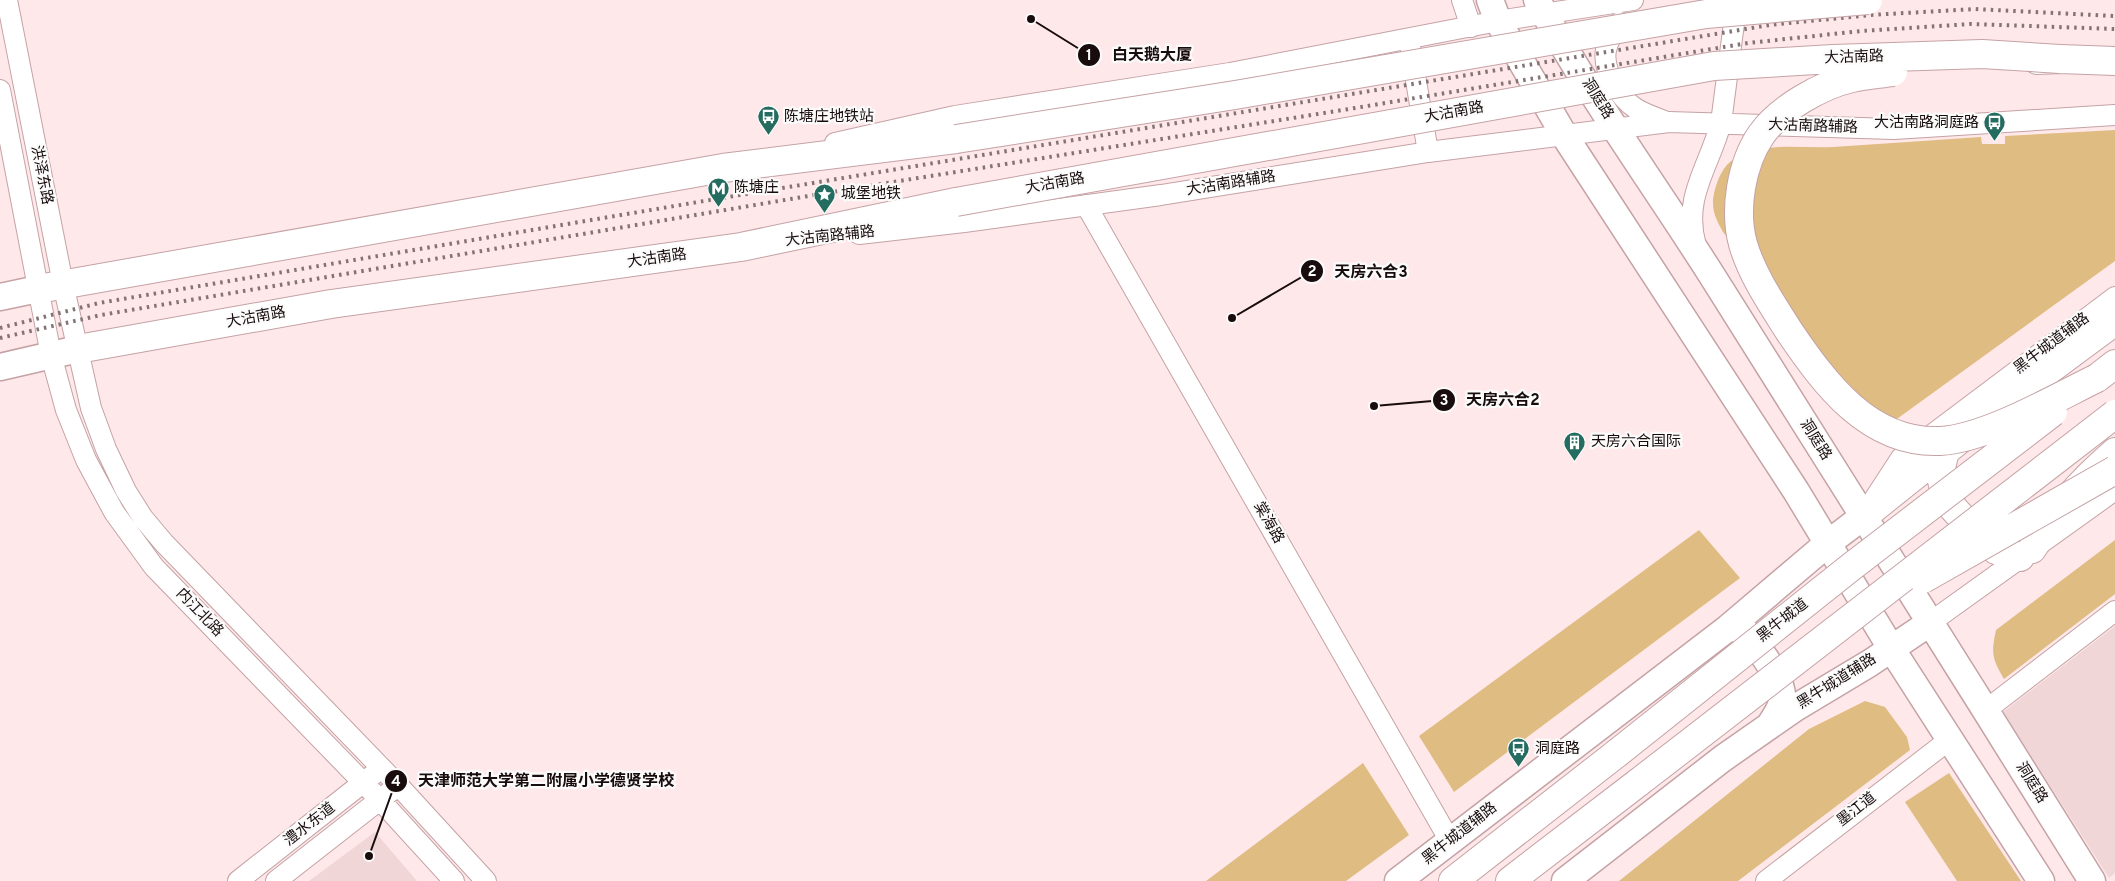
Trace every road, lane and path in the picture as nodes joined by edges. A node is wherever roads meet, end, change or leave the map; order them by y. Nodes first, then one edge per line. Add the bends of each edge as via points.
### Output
1 (7, 0) edge
2 (1462, 0) edge
3 (1633, 0) edge
4 (1646, 0) edge
5 (1737, 0) edge
6 (1868, 0) edge
7 (1554, 6) edge
8 (1494, 10) edge
9 (1471, 27) junction
10 (1409, 40) junction
11 (2060, 59) junction
12 (2115, 61) edge
13 (0, 90) edge
14 (2115, 115) edge
15 (1669, 122) junction
16 (1721, 123) junction
17 (1616, 128) junction
18 (1564, 135) junction
19 (1428, 152) junction
20 (723, 168) junction
21 (1086, 205) junction
22 (741, 247) junction
23 (1699, 256) junction
24 (50, 287) junction
25 (0, 297) edge
26 (2115, 297) edge
27 (2115, 321) edge
28 (78, 349) junction
29 (51, 355) junction
30 (0, 367) edge
31 (2106, 371) edge
32 (2115, 414) edge
33 (1945, 451) junction
34 (2115, 452) edge
35 (2115, 470) edge
36 (2115, 490) edge
37 (1864, 516) junction
38 (1827, 544) junction
39 (2026, 553) junction
40 (2115, 611) edge
41 (1850, 620) junction
42 (1931, 622) junction
43 (1728, 628) junction
44 (1891, 648) junction
45 (1986, 710) junction
46 (1770, 726) junction
47 (1949, 740) junction
48 (381, 768) junction
49 (364, 783) junction
50 (398, 785) junction
51 (381, 801) junction
52 (1450, 842) junction
53 (238, 881) edge
54 (276, 881) edge
55 (454, 881) edge
56 (486, 881) edge
57 (1398, 881) edge
58 (1453, 881) edge
59 (1510, 881) edge
60 (1564, 881) edge
61 (1766, 881) edge
62 (2041, 881) edge
63 (2092, 881) edge

1 - 24 street, 洪泽东路
2 - 9 street
3 - 7 street
4 - 15 street via 1621,20 1609,39 1607,62 1609,72 1625,99 1647,115
5 - 16 street
6 - 20 highway, bridge via 1706,14 956,140
7 - 8 street
7 - 17 main road, 洞庭路
8 - 9 street
8 - 18 main road
9 - 10 street
10 - 19 street
10 - 20 street via 1230,73 955,116
11 - 12 highway, 大沽南路
11 - 22 highway, 大沽南路, bridge via 1982,54 1714,66 956,202
11 - 31 highway, bridge via 1905,70 1852,78 1800,100 1761,135 1748,161 1739,205 1739,225 1743,245 1765,293 1810,361 1857,413 1887,431 1912,439 1941,441 1978,433
13 - 24 street, 洪泽东路
14 - 16 street, 大沽南路辅路 via 1894,130
15 - 16 street, 大沽南路辅路
15 - 17 street, 大沽南路辅路
16 - 23 street via 1693,199 1692,226
17 - 18 street, 大沽南路辅路
17 - 23 main road, 洞庭路
18 - 19 street, 大沽南路辅路
18 - 38 main road via 1796,491
19 - 21 street, 大沽南路辅路
20 - 24 highway
21 - 22 street, 大沽南路辅路
21 - 52 street, 棠海路
22 - 28 highway, 大沽南路 via 332,304
23 - 37 main road, 洞庭路
24 - 25 main road
24 - 28 street, 洪泽东路
24 - 29 street, 内江北路
26 - 37 street, 黑牛城道辅路 via 1901,458
27 - 33 highway
28 - 29 main road, 大沽南路
28 - 48 street, 内江北路 via 91,408 106,449 143,518
29 - 30 main road, 大沽南路
29 - 49 street, 内江北路 via 66,410 86,460 133,540 154,567
31 - 58 highway, 黑牛城道, bridge
32 - 41 highway, bridge
33 - 37 highway
33 - 39 highway via 1940,472 1953,508 1996,550
34 - 39 highway via 2073,491
35 - 41 highway, bridge
36 - 39 street, 黑牛城道辅路
37 - 38 main road, 黑牛城道辅路
37 - 42 main road, 洞庭路
38 - 43 main road, 黑牛城道辅路
38 - 44 main road
39 - 42 street, 黑牛城道辅路
40 - 45 street
41 - 59 highway, bridge
42 - 44 main road, 黑牛城道辅路
42 - 45 main road, 洞庭路
43 - 46 main road via 1746,632 1769,664 1782,690 1782,703
43 - 52 main road, 黑牛城道辅路
44 - 46 main road, 黑牛城道辅路
44 - 47 main road
45 - 63 main road, 洞庭路
46 - 60 main road, 黑牛城道辅路
47 - 61 street, 墨江道
47 - 62 main road
48 - 49 street, 澧水东道
48 - 50 street, 内江北路
49 - 51 street, 内江北路
49 - 53 street, 澧水东道
50 - 51 street, 澧水东道
50 - 56 street, 内江北路
51 - 54 street, 澧水东道
51 - 55 street, 内江北路
52 - 57 main road, 黑牛城道辅路

